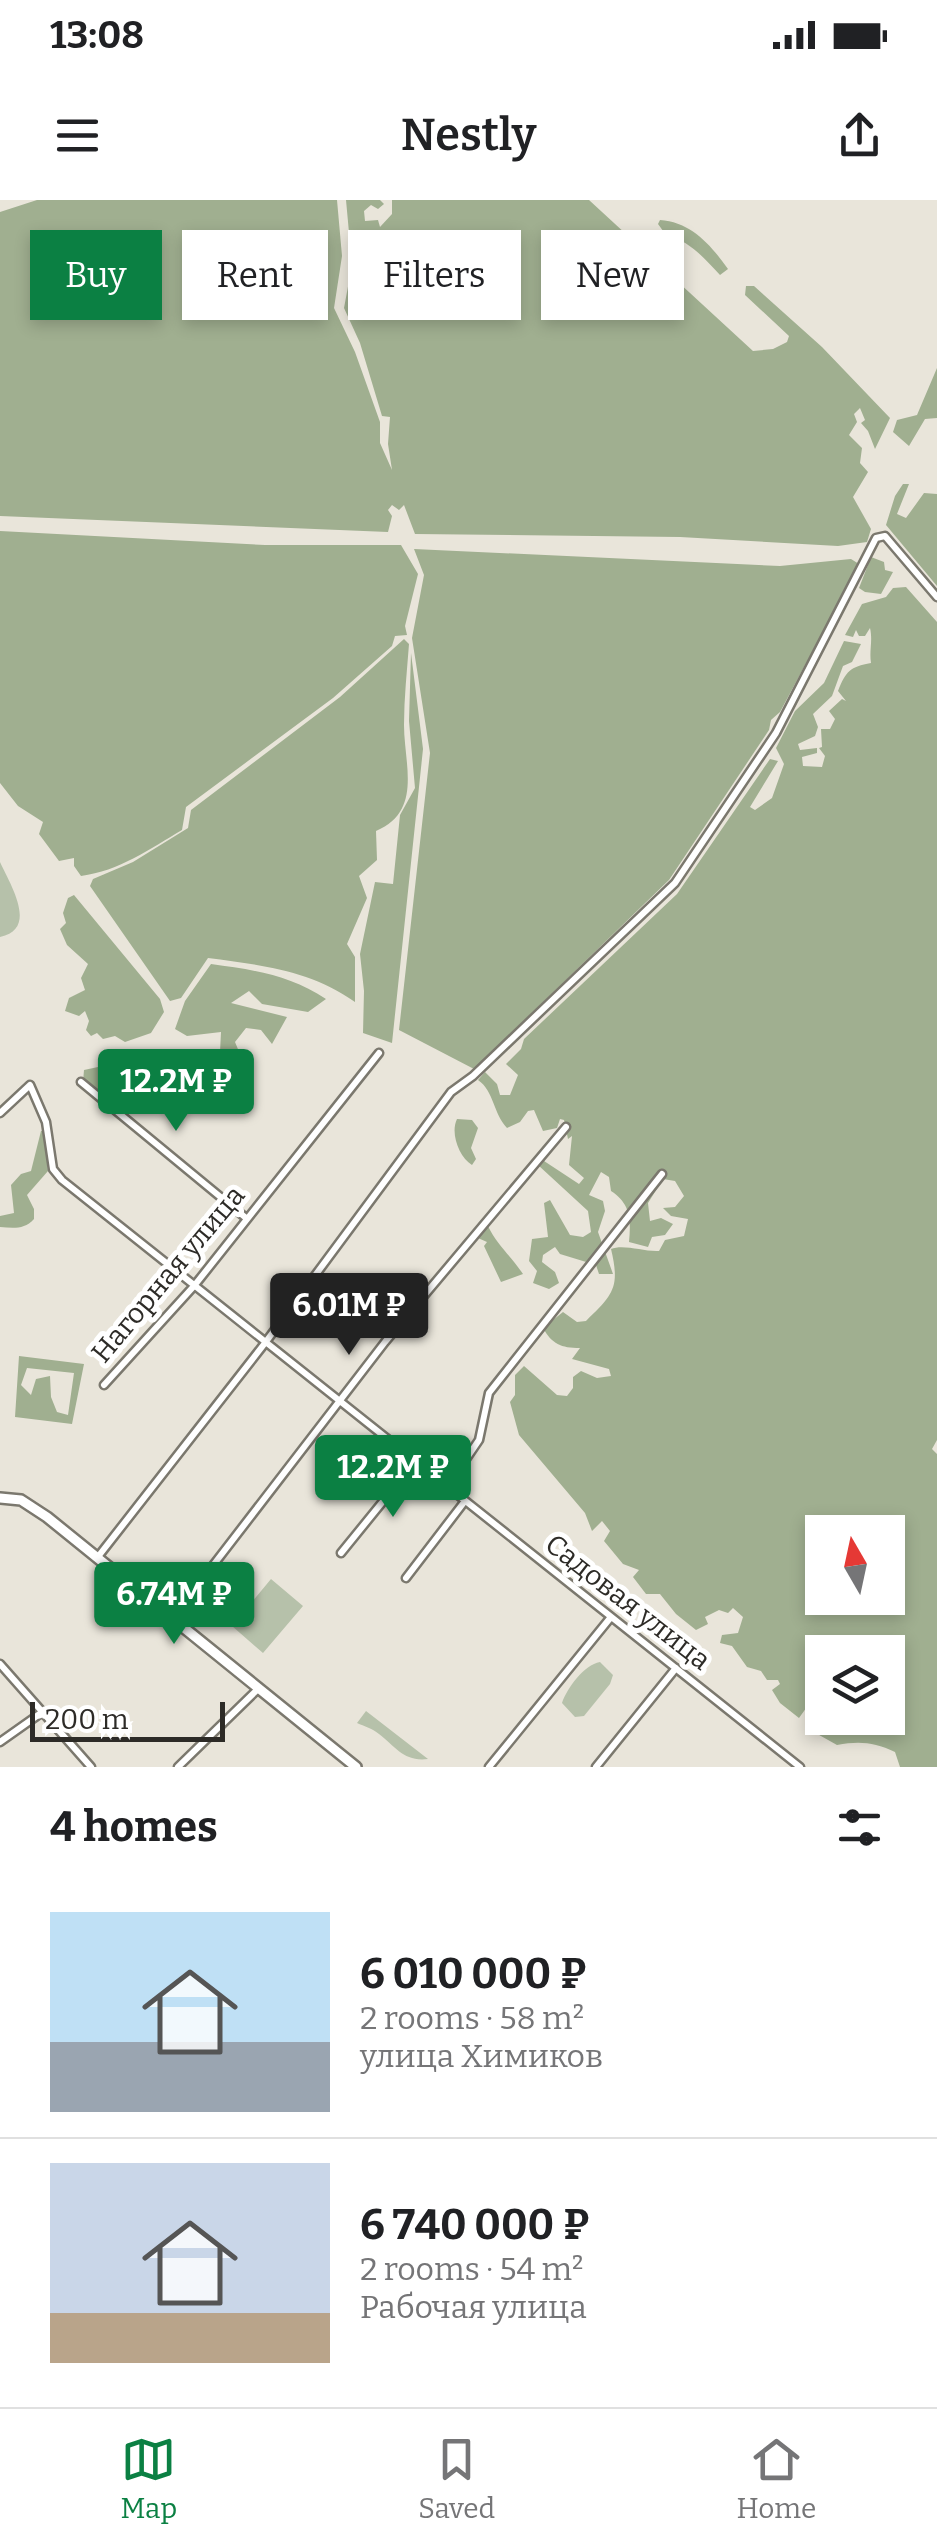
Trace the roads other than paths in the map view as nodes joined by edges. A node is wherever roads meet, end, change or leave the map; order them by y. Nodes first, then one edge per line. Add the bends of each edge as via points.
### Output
1 (937, 597) edge
2 (379, 1053) dead end
3 (80, 1082) dead end
4 (0, 1113) edge
5 (566, 1127) dead end
6 (662, 1174) dead end
7 (246, 1218) junction
8 (194, 1286) junction
9 (265, 1343) junction
10 (104, 1385) dead end
11 (339, 1402) junction
12 (415, 1462) junction
13 (447, 1487) junction
14 (0, 1498) edge
15 (465, 1501) junction
16 (341, 1553) dead end
17 (96, 1558) junction
18 (406, 1578) dead end
19 (611, 1617) junction
20 (171, 1620) junction
21 (0, 1664) edge
22 (676, 1668) junction
23 (258, 1689) junction
24 (41, 1713) junction
25 (0, 1742) edge
26 (91, 1767) edge
27 (178, 1767) edge
28 (356, 1767) edge
29 (489, 1767) edge
30 (596, 1767) edge
31 (800, 1767) edge

1 - 9 street via 885,536 876,538 776,733 675,883 451,1092
2 - 7 street, Нагорная улица
3 - 7 street
4 - 8 street, Садовая улица via 30,1085 46,1122 52,1168
5 - 11 street
6 - 13 street via 489,1393 480,1440
7 - 8 street, Нагорная улица
8 - 9 street, Садовая улица
8 - 10 street, Нагорная улица
9 - 11 street, Садовая улица
9 - 17 street
11 - 12 street, Садовая улица
11 - 20 street
12 - 13 street, Садовая улица
12 - 16 street
13 - 15 street, Садовая улица
14 - 17 main road via 21,1500
15 - 18 street
15 - 19 street, Садовая улица
17 - 20 main road
19 - 22 street, Садовая улица
19 - 29 street
20 - 23 main road
21 - 24 street
22 - 30 street
22 - 31 street, Садовая улица
23 - 27 street
23 - 28 main road
24 - 25 street
24 - 26 street

